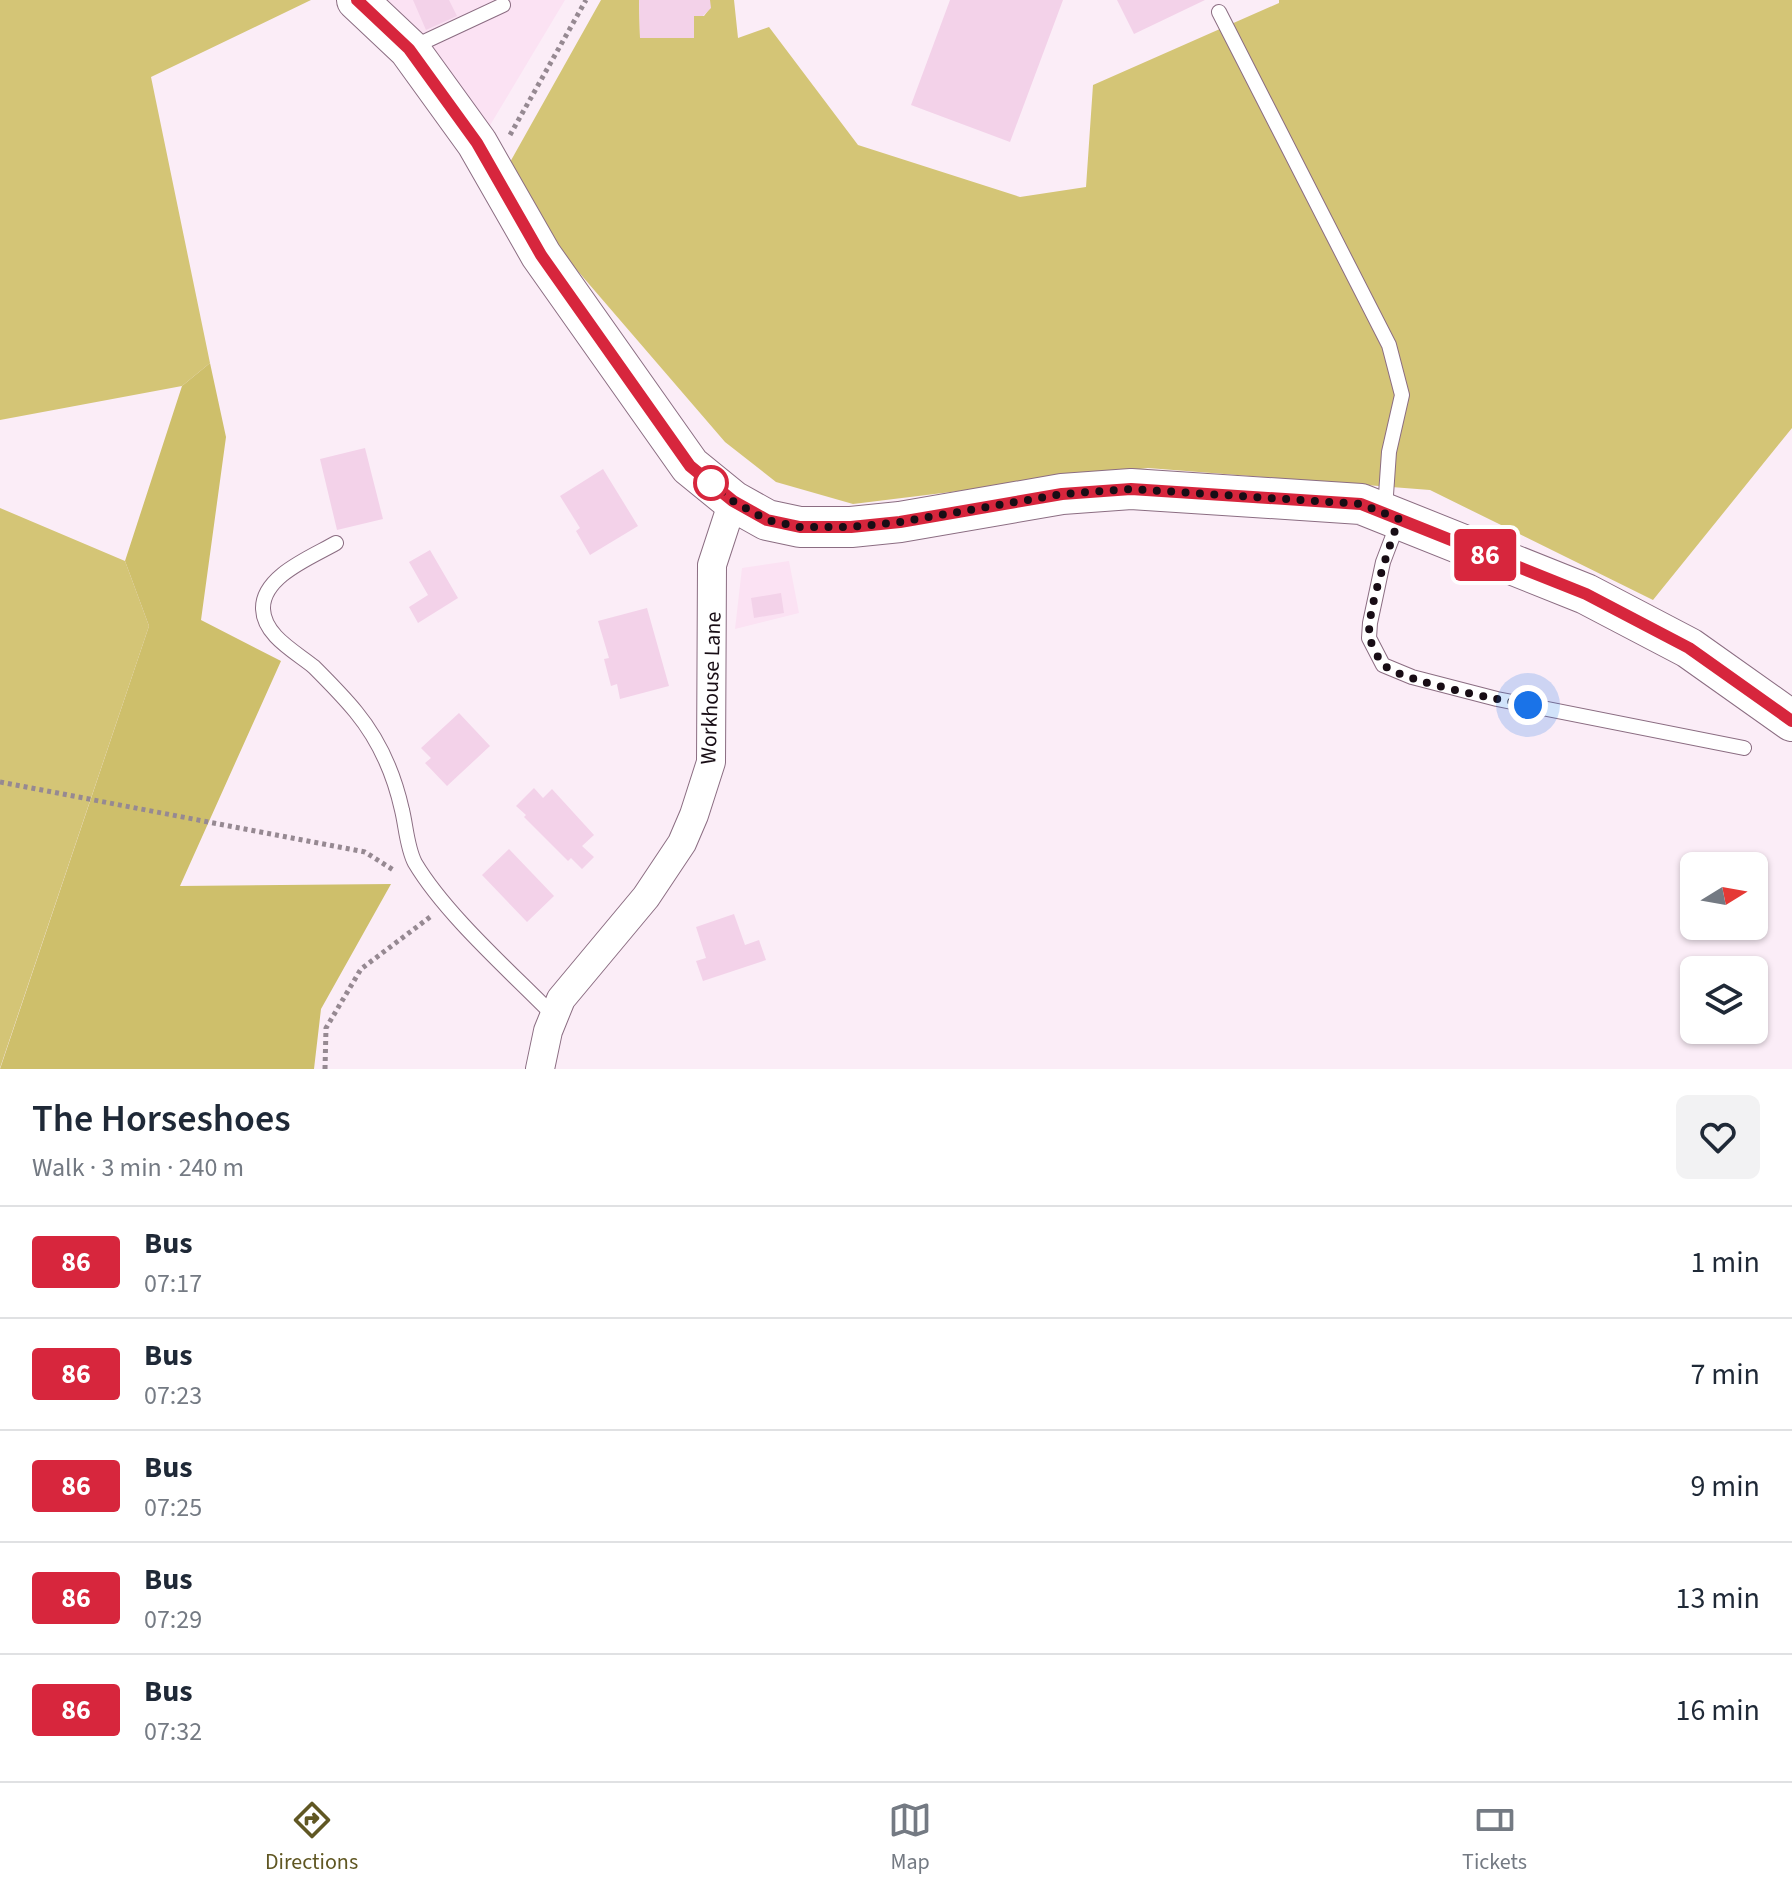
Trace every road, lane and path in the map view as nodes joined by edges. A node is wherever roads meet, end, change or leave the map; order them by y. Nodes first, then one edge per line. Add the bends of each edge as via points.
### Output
1 (357, 0) edge
2 (586, 0) edge
3 (503, 5) dead end
4 (1219, 12) dead end
5 (409, 49) junction
6 (491, 168) junction
7 (733, 501) junction
8 (1392, 516) junction
9 (336, 543) dead end
10 (1792, 721) edge
11 (1744, 748) dead end
12 (0, 782) edge
13 (400, 875) dead end
14 (446, 905) junction
15 (554, 1016) junction
16 (325, 1069) edge
17 (540, 1069) edge

1 - 5 street
2 - 6 path
3 - 5 lane
4 - 8 lane via 1389,345 1402,395 1389,452
5 - 6 street
6 - 7 street via 541,255 651,413 690,466
7 - 8 street via 767,520 800,527 900,522 1062,494 1131,489 1361,504
7 - 15 street, Workhouse Lane via 712,565 711,762 694,815 646,897 561,999
8 - 10 street via 1586,594 1689,648
8 - 11 lane via 1369,638 1383,665 1497,699
9 - 14 lane via 269,589 263,608 267,624 372,732 390,767 414,861
12 - 13 path via 365,852
14 - 15 lane
14 - 16 path via 361,969 326,1028
15 - 17 street, Workhouse Lane

